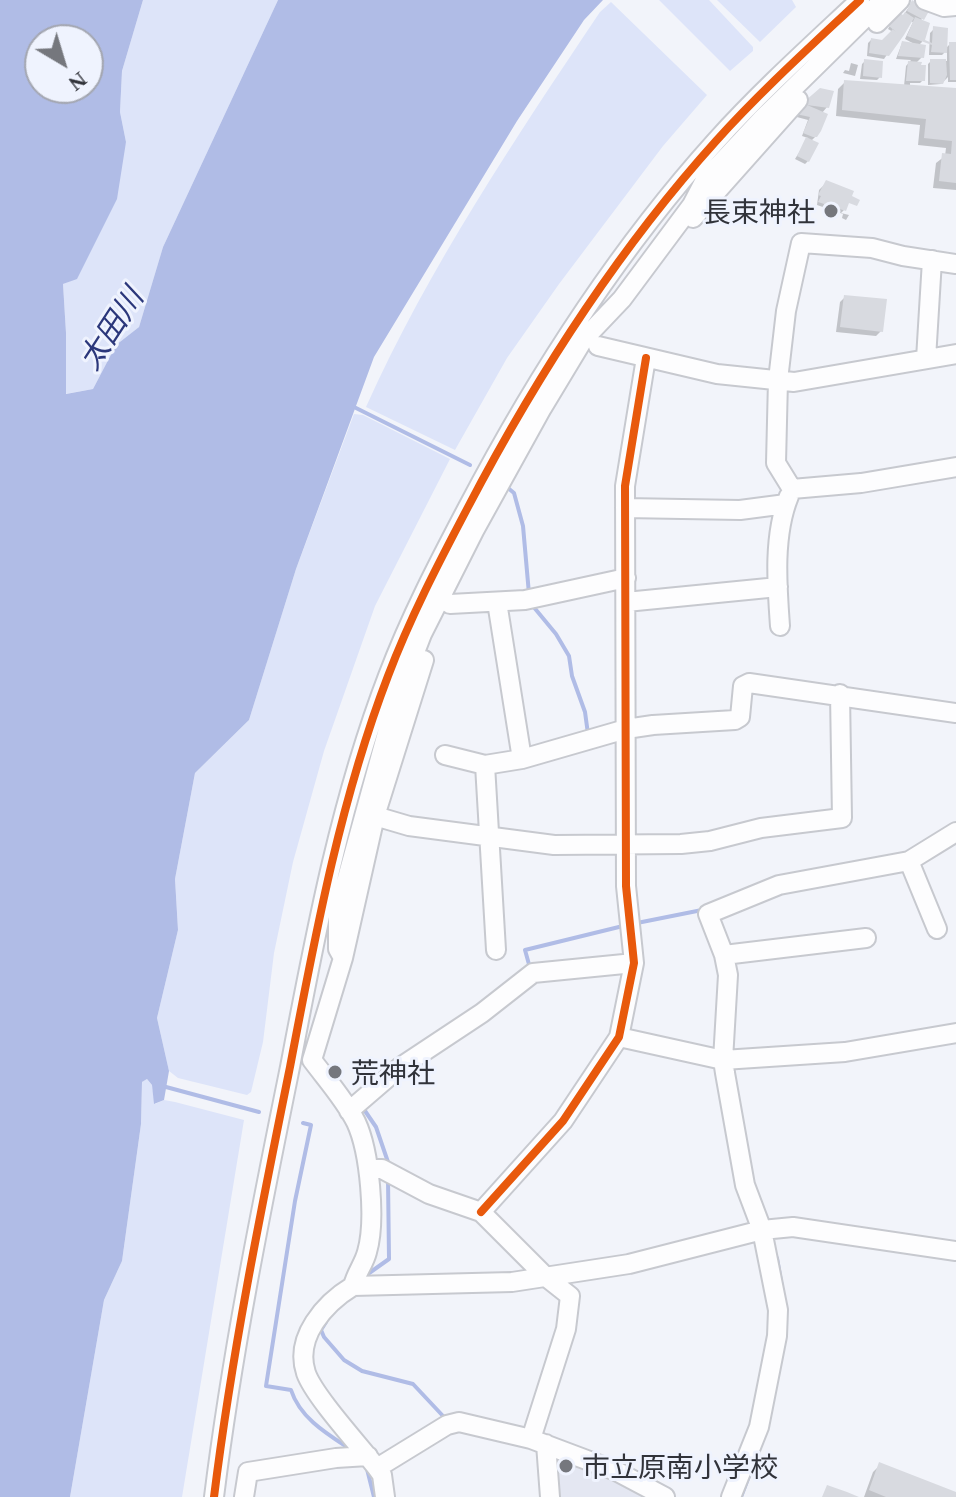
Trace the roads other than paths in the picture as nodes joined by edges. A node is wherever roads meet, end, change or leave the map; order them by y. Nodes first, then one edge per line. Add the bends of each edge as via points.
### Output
1 (860, 0) edge
2 (883, 0) edge
3 (900, 0) edge
4 (925, 0) edge
5 (956, 6) edge
6 (762, 119) junction
7 (697, 162) junction
8 (742, 162) junction
9 (705, 180) junction
10 (676, 241) dead end
11 (932, 260) junction
12 (956, 264) edge
13 (622, 299) junction
14 (598, 346) junction
15 (956, 354) edge
16 (646, 358) junction
17 (926, 359) junction
18 (563, 373) junction
19 (778, 380) junction
20 (956, 467) edge
21 (789, 497) junction
22 (625, 508) junction
23 (626, 578) junction
24 (778, 587) junction
25 (497, 602) junction
26 (626, 602) junction
27 (450, 604) dead end
28 (780, 626) dead end
29 (425, 659) dead end
30 (840, 694) junction
31 (956, 713) edge
32 (626, 729) junction
33 (445, 755) dead end
34 (522, 759) junction
35 (485, 765) junction
36 (375, 816) junction
37 (956, 832) edge
38 (490, 837) junction
39 (626, 844) junction
40 (909, 861) junction
41 (937, 929) dead end
42 (866, 938) dead end
43 (496, 950) dead end
44 (724, 955) junction
45 (343, 958) junction
46 (634, 963) junction
47 (956, 1033) edge
48 (619, 1037) junction
49 (723, 1060) junction
50 (349, 1111) junction
51 (369, 1169) junction
52 (481, 1212) junction
53 (762, 1230) junction
54 (956, 1251) edge
55 (546, 1277) junction
56 (353, 1286) junction
57 (539, 1441) junction
58 (373, 1462) junction
59 (214, 1497) edge
60 (244, 1497) edge
61 (385, 1497) edge
62 (550, 1497) edge
63 (665, 1497) edge
64 (731, 1497) edge

1 - 7 street
2 - 6 street
3 - 8 street via 787,110
4 - 5 street
6 - 8 street
6 - 9 street
7 - 13 street
7 - 59 street via 603,281 545,367 423,593 387,677 353,783 317,930 255,1242
8 - 9 street
8 - 10 street
9 - 13 street
11 - 12 street
11 - 17 street
11 - 19 street via 872,248 801,243
13 - 14 street
13 - 18 street via 583,340
14 - 16 street
14 - 18 street via 575,371
15 - 17 street
16 - 19 street via 717,374
16 - 22 street
17 - 19 street via 794,382
18 - 45 street via 467,543 395,704 338,911 338,949
19 - 21 street via 776,463
20 - 21 street
21 - 22 street via 740,510
21 - 24 street
22 - 23 street
23 - 25 street
23 - 26 street
24 - 26 street
24 - 28 street
25 - 27 street
25 - 34 street
26 - 32 street
29 - 36 street
30 - 31 street
30 - 32 street via 749,683 743,686 740,717 735,720
30 - 39 street via 842,818 761,828 710,841
32 - 34 street
32 - 39 street
33 - 35 street
34 - 35 street
35 - 38 street
36 - 38 street
36 - 45 street
37 - 40 street
38 - 39 street via 554,845
38 - 43 street
39 - 46 street
40 - 41 street
40 - 44 street via 779,885 708,914
42 - 44 street
44 - 49 street via 728,975
45 - 50 street via 312,1060
46 - 48 street
46 - 50 street via 533,973 399,1068
47 - 49 street via 845,1052
48 - 49 street
48 - 52 street via 563,1121
49 - 53 street via 745,1185
50 - 51 street
51 - 52 street via 382,1169 429,1194
51 - 56 street via 371,1232
52 - 55 street
53 - 54 street via 793,1227
53 - 55 street via 629,1264
53 - 64 street via 778,1310 777,1336 759,1427
55 - 56 street
55 - 57 street via 570,1296
56 - 58 street via 333,1298 303,1347 306,1373
57 - 58 street via 459,1422
57 - 62 street
57 - 63 street
58 - 60 street via 336,1458 248,1472
58 - 61 street via 382,1475

